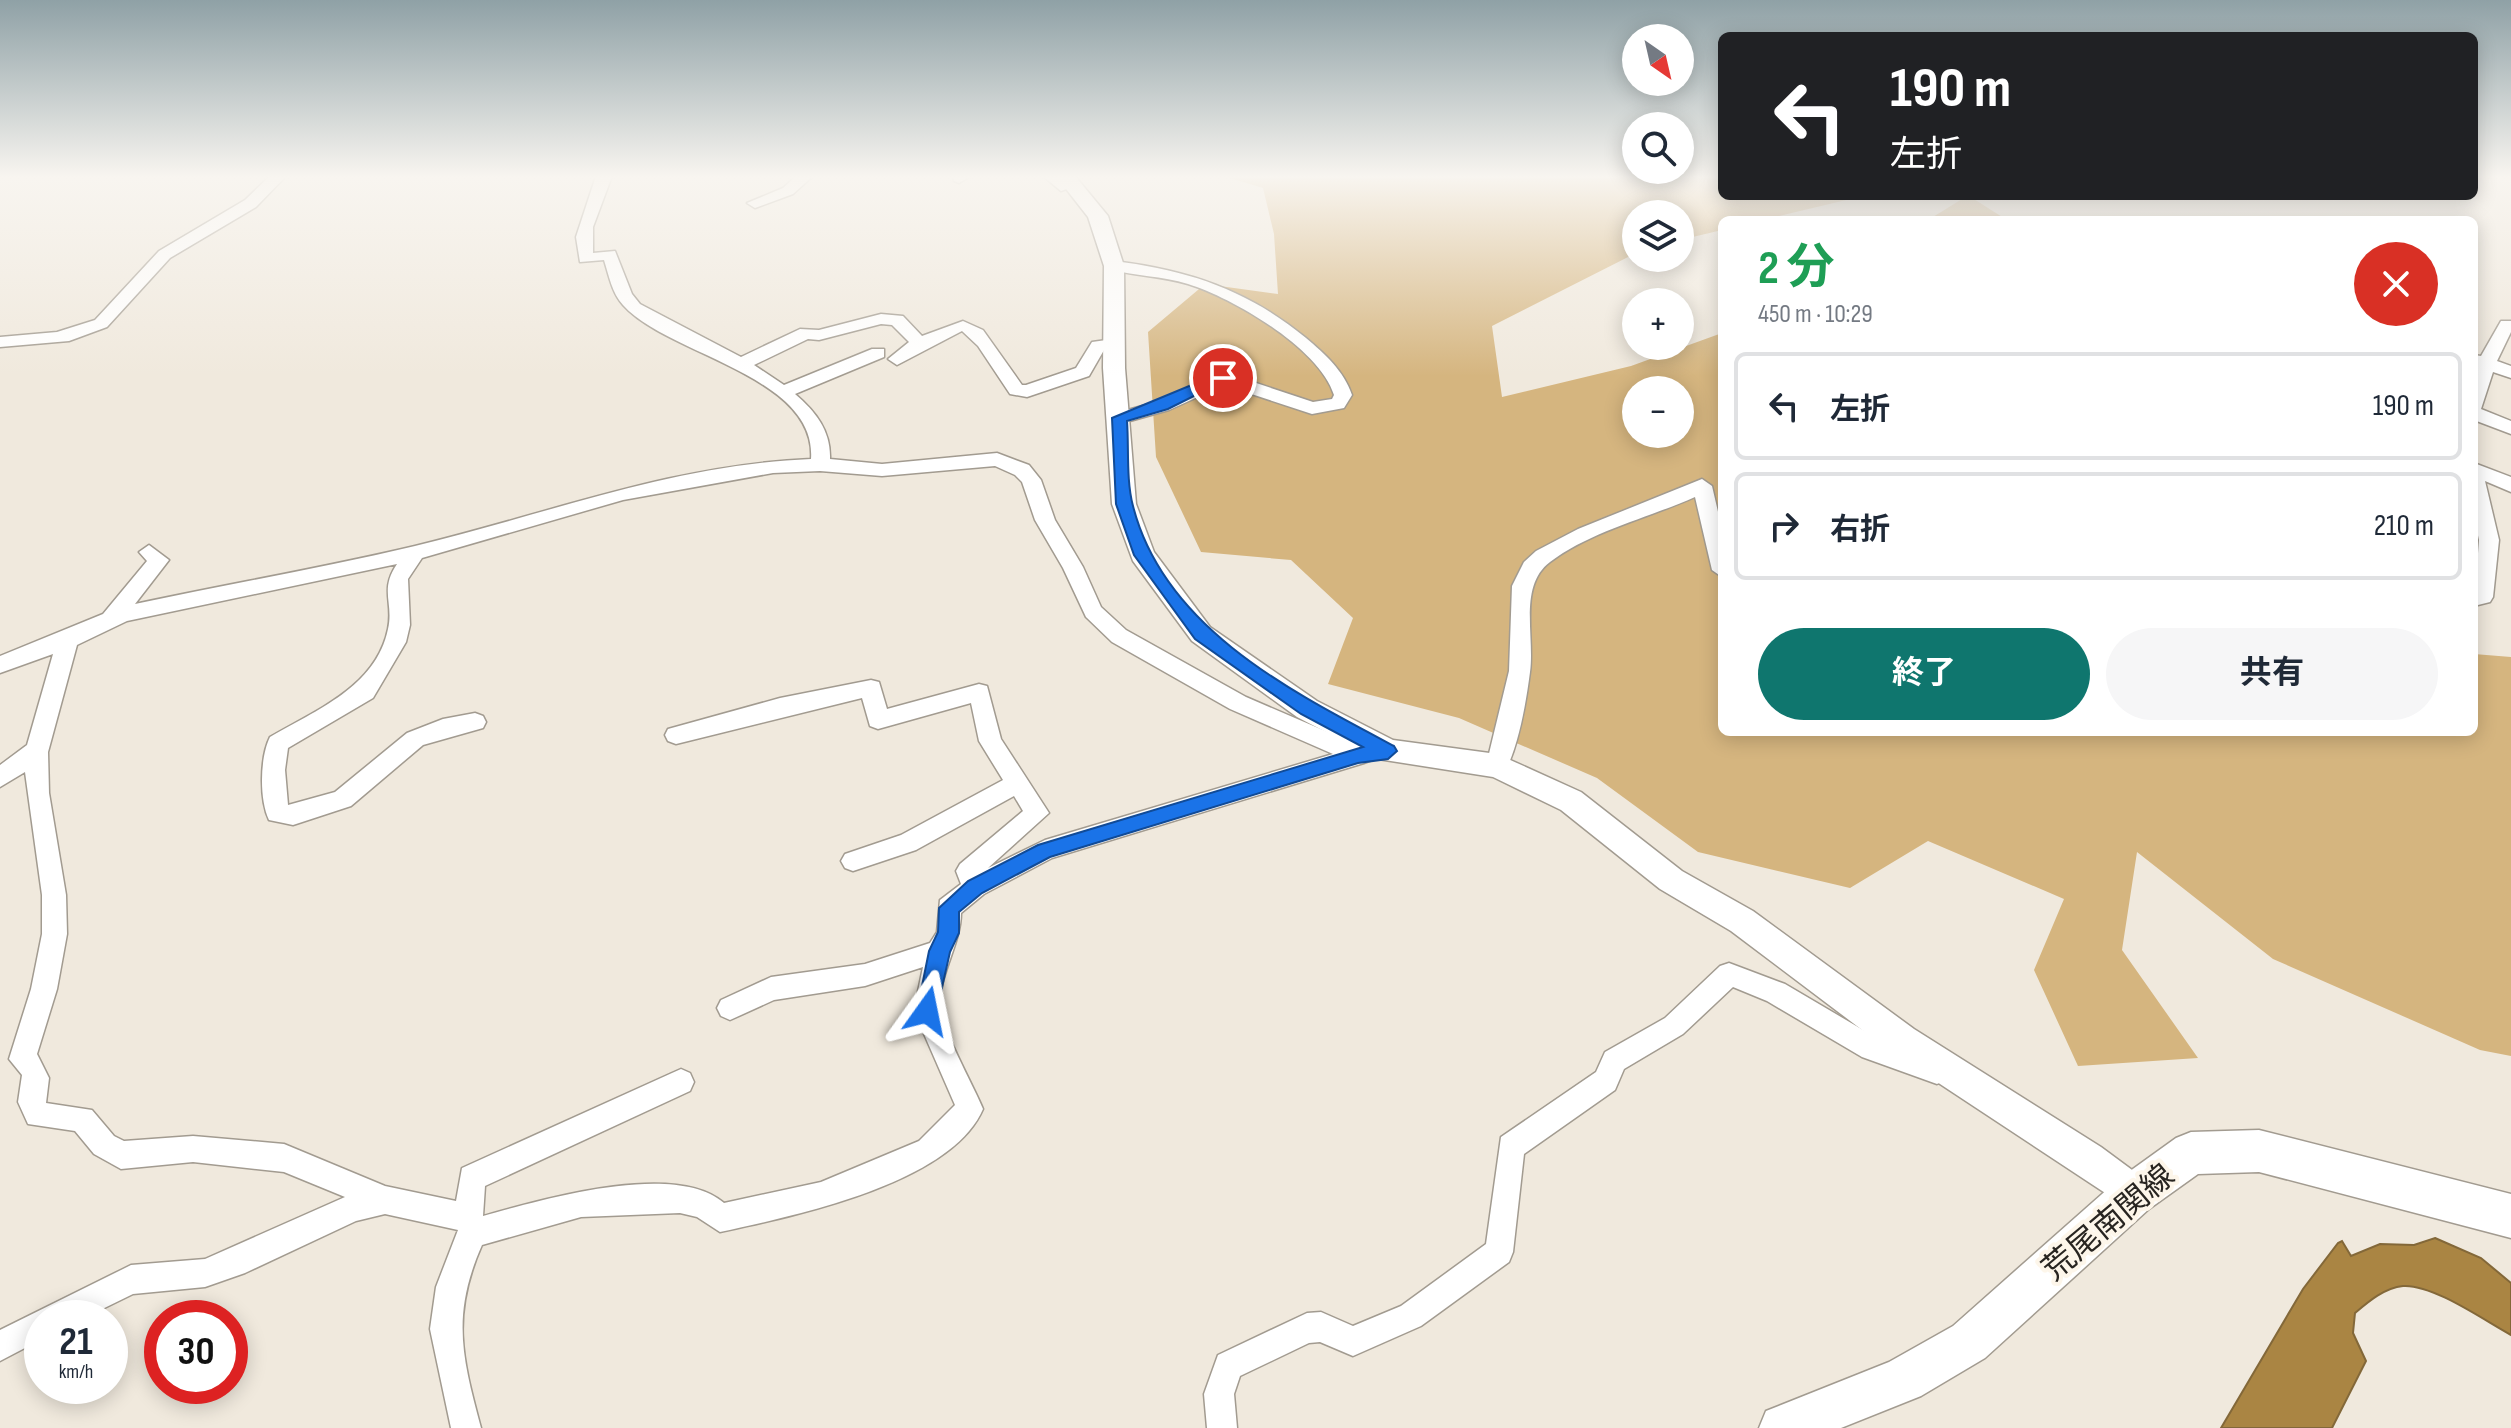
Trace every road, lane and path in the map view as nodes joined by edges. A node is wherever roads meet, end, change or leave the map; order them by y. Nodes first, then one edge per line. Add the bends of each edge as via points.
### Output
1 (180, 243) edge
2 (583, 243) edge
3 (1107, 243) edge
4 (1114, 266) junction
5 (2511, 327) edge
6 (0, 342) edge
7 (1115, 342) junction
8 (920, 343) junction
9 (878, 353) dead end
10 (897, 359) dead end
11 (2480, 361) edge
12 (741, 364) junction
13 (2511, 372) edge
14 (782, 393) junction
15 (2478, 415) edge
16 (1119, 418) junction
17 (2511, 428) edge
18 (820, 465) junction
19 (2478, 473) edge
20 (2511, 485) edge
21 (2478, 504) edge
22 (2482, 537) edge
23 (2511, 549) edge
24 (149, 552) dead end
25 (415, 553) junction
26 (1718, 553) edge
27 (2478, 598) edge
28 (110, 620) junction
29 (68, 640) junction
30 (0, 665) edge
31 (475, 722) dead end
32 (676, 735) dead end
33 (37, 750) junction
34 (1388, 751) junction
35 (1358, 755) junction
36 (1497, 766) junction
37 (0, 778) edge
38 (1018, 783) junction
39 (853, 861) dead end
40 (975, 887) junction
41 (939, 951) junction
42 (730, 1008) dead end
43 (1958, 1077) junction
44 (681, 1082) dead end
45 (2134, 1194) junction
46 (385, 1200) junction
47 (2511, 1216) edge
48 (471, 1226) junction
49 (89, 1300) edge
50 (24, 1333) edge
51 (0, 1346) edge
52 (466, 1428) edge
53 (1222, 1428) edge
54 (1783, 1428) edge

1 - 6 street via 149,269 115,315 92,328 65,337
2 - 12 street via 586,259 609,254 615,277 636,311
3 - 4 street
4 - 7 street
4 - 16 street via 1169,271 1247,301 1329,368 1343,395 1338,404 1312,408 1223,378 1163,406
5 - 11 street via 2507,325
7 - 8 street via 1098,346 1083,372 1027,391 1016,390 971,328 963,326
7 - 16 street
8 - 10 street
8 - 12 street via 897,320 881,319 819,335 806,333
9 - 14 street
11 - 13 street
12 - 14 street
14 - 18 street via 820,438
15 - 17 street
16 - 34 street via 1124,504 1142,555 1201,634 1307,709
18 - 25 street via 742,470 623,493
18 - 35 street via 882,470 997,459 1011,464 1031,480 1045,520 1093,612 1119,636 1238,703
19 - 20 street
21 - 22 street
22 - 23 street
22 - 27 street via 2483,597
24 - 28 street via 159,560
25 - 28 street
25 - 31 street via 398,578 400,625 395,642 365,692 278,743 277,813 293,815 343,799 415,739
26 - 36 street via 1702,486 1582,536 1529,568 1522,589 1521,662
28 - 29 street
29 - 30 street
29 - 33 street
32 - 38 street via 871,688 878,720 979,692 990,741
33 - 37 street
33 - 46 street via 36,797 49,853 55,918 50,961 22,1059 33,1066 37,1078 31,1102 38,1115 82,1119 104,1145 121,1155 193,1149 284,1158
34 - 35 street
34 - 36 street
35 - 40 street via 1045,850
36 - 43 street via 1571,801 1671,880 1742,921 1820,983
38 - 39 street via 908,843
38 - 40 street via 1037,813 968,871
40 - 41 street via 949,908 949,933
41 - 42 street via 865,975 771,989
41 - 48 street via 927,1011 970,1109 929,1151 821,1196 720,1218 704,1204 680,1199 581,1203
43 - 45 street via 2089,1159
43 - 53 street via 1900,1061 1853,1040 1753,979 1729,974 1674,1026 1614,1061 1606,1081 1511,1147 1499,1252 1411,1316 1353,1341 1321,1327 1307,1328 1229,1366 1219,1394
44 - 48 street via 472,1178
45 - 47 main road, 荒尾南関線 via 2191,1153 2259,1151
45 - 54 main road, 荒尾南関線 via 1969,1342 1904,1379
46 - 48 street
46 - 49 street via 354,1208 235,1263 205,1273 131,1280
48 - 52 street via 443,1313 447,1356
50 - 51 street

